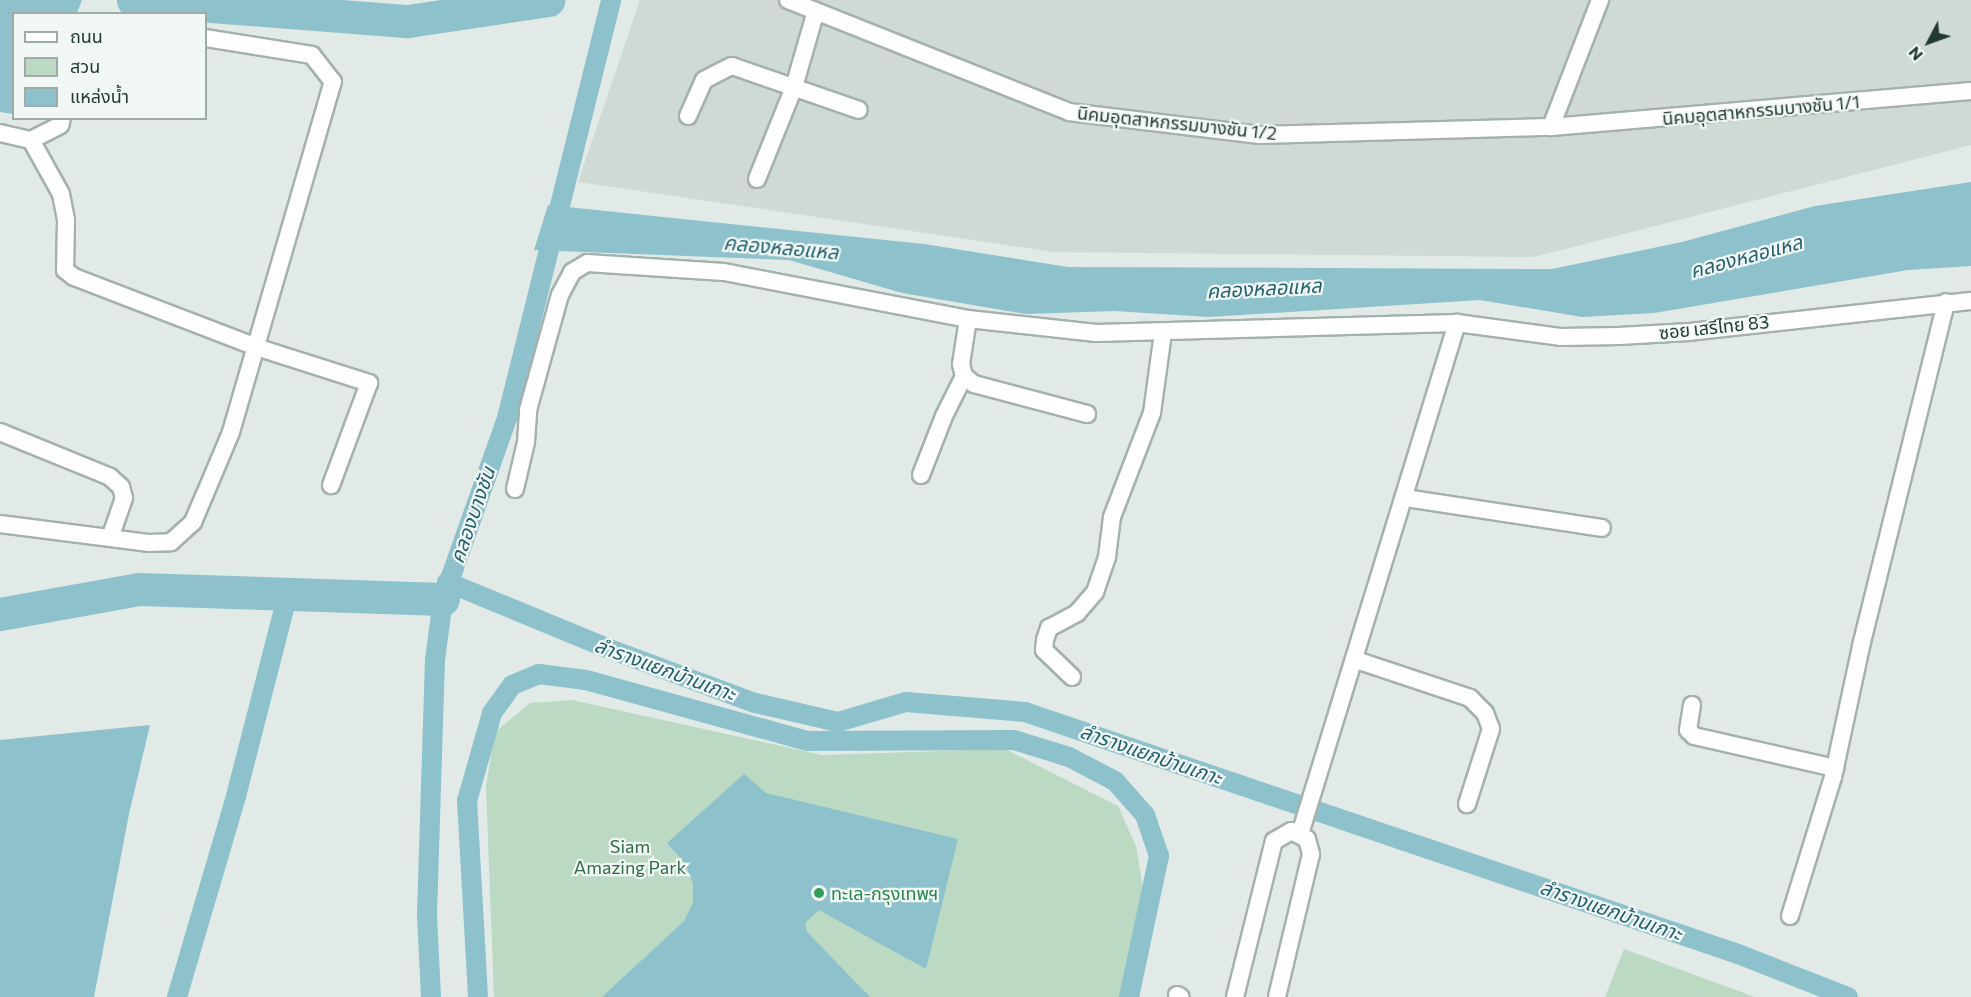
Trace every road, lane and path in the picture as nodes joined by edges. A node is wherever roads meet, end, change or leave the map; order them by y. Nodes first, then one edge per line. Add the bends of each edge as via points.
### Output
1 (788, 0) edge
2 (1600, 0) edge
3 (816, 11) junction
4 (207, 38) edge
5 (794, 87) junction
6 (1971, 91) edge
7 (859, 110) dead end
8 (688, 116) dead end
9 (61, 120) edge
10 (1551, 127) junction
11 (0, 133) edge
12 (31, 140) junction
13 (757, 180) dead end
14 (1946, 302) junction
15 (1971, 302) edge
16 (968, 319) junction
17 (1457, 323) junction
18 (1163, 333) junction
19 (255, 347) junction
20 (964, 376) junction
21 (1088, 414) dead end
22 (0, 432) edge
23 (921, 475) dead end
24 (331, 485) dead end
25 (515, 489) dead end
26 (1406, 498) junction
27 (0, 524) edge
28 (1602, 528) dead end
29 (110, 538) junction
30 (1356, 660) junction
31 (1072, 677) dead end
32 (1692, 705) dead end
33 (1835, 768) junction
34 (1467, 804) dead end
35 (1303, 826) junction
36 (1790, 916) dead end
37 (1235, 997) edge
38 (1277, 997) edge

1 - 3 street, นิคมอุตสาหกรรมบางชัน 1/2
2 - 10 street
3 - 5 street
3 - 10 street, นิคมอุตสาหกรรมบางชัน 1/2 via 1069,112 1260,135
4 - 19 street via 312,55 333,82
5 - 7 street
5 - 8 street via 732,66 704,80
5 - 13 street
6 - 10 street, นิคมอุตสาหกรรมบางชัน 1/1
9 - 12 street via 60,125
11 - 12 street
12 - 19 street via 61,194 66,220 66,270 74,277
14 - 15 street, ซอย เสรีไทย 83
14 - 17 street, ซอย เสรีไทย 83 via 1689,332 1619,336 1560,336
14 - 33 street
16 - 18 street, ซอย เสรีไทย 83 via 1096,333
16 - 20 street via 961,364
16 - 25 street, ซอย เสรีไทย 83 via 724,272 587,263 572,272 560,295 528,410 526,442
17 - 18 street, ซอย เสรีไทย 83
17 - 26 street
18 - 31 street via 1152,413 1112,517 1107,557 1095,592 1077,613 1049,628 1045,640 1044,650
19 - 24 street via 369,383
19 - 29 street via 231,432 193,522 171,542
20 - 21 street via 974,384
20 - 23 street
22 - 29 street via 110,477 121,487 124,498
26 - 28 street
26 - 30 street
27 - 29 street
30 - 34 street via 1470,698 1485,713 1491,729
30 - 35 street
32 - 33 street via 1688,730 1694,736
33 - 36 street
35 - 37 street via 1274,841
35 - 38 street via 1311,854 1309,873

